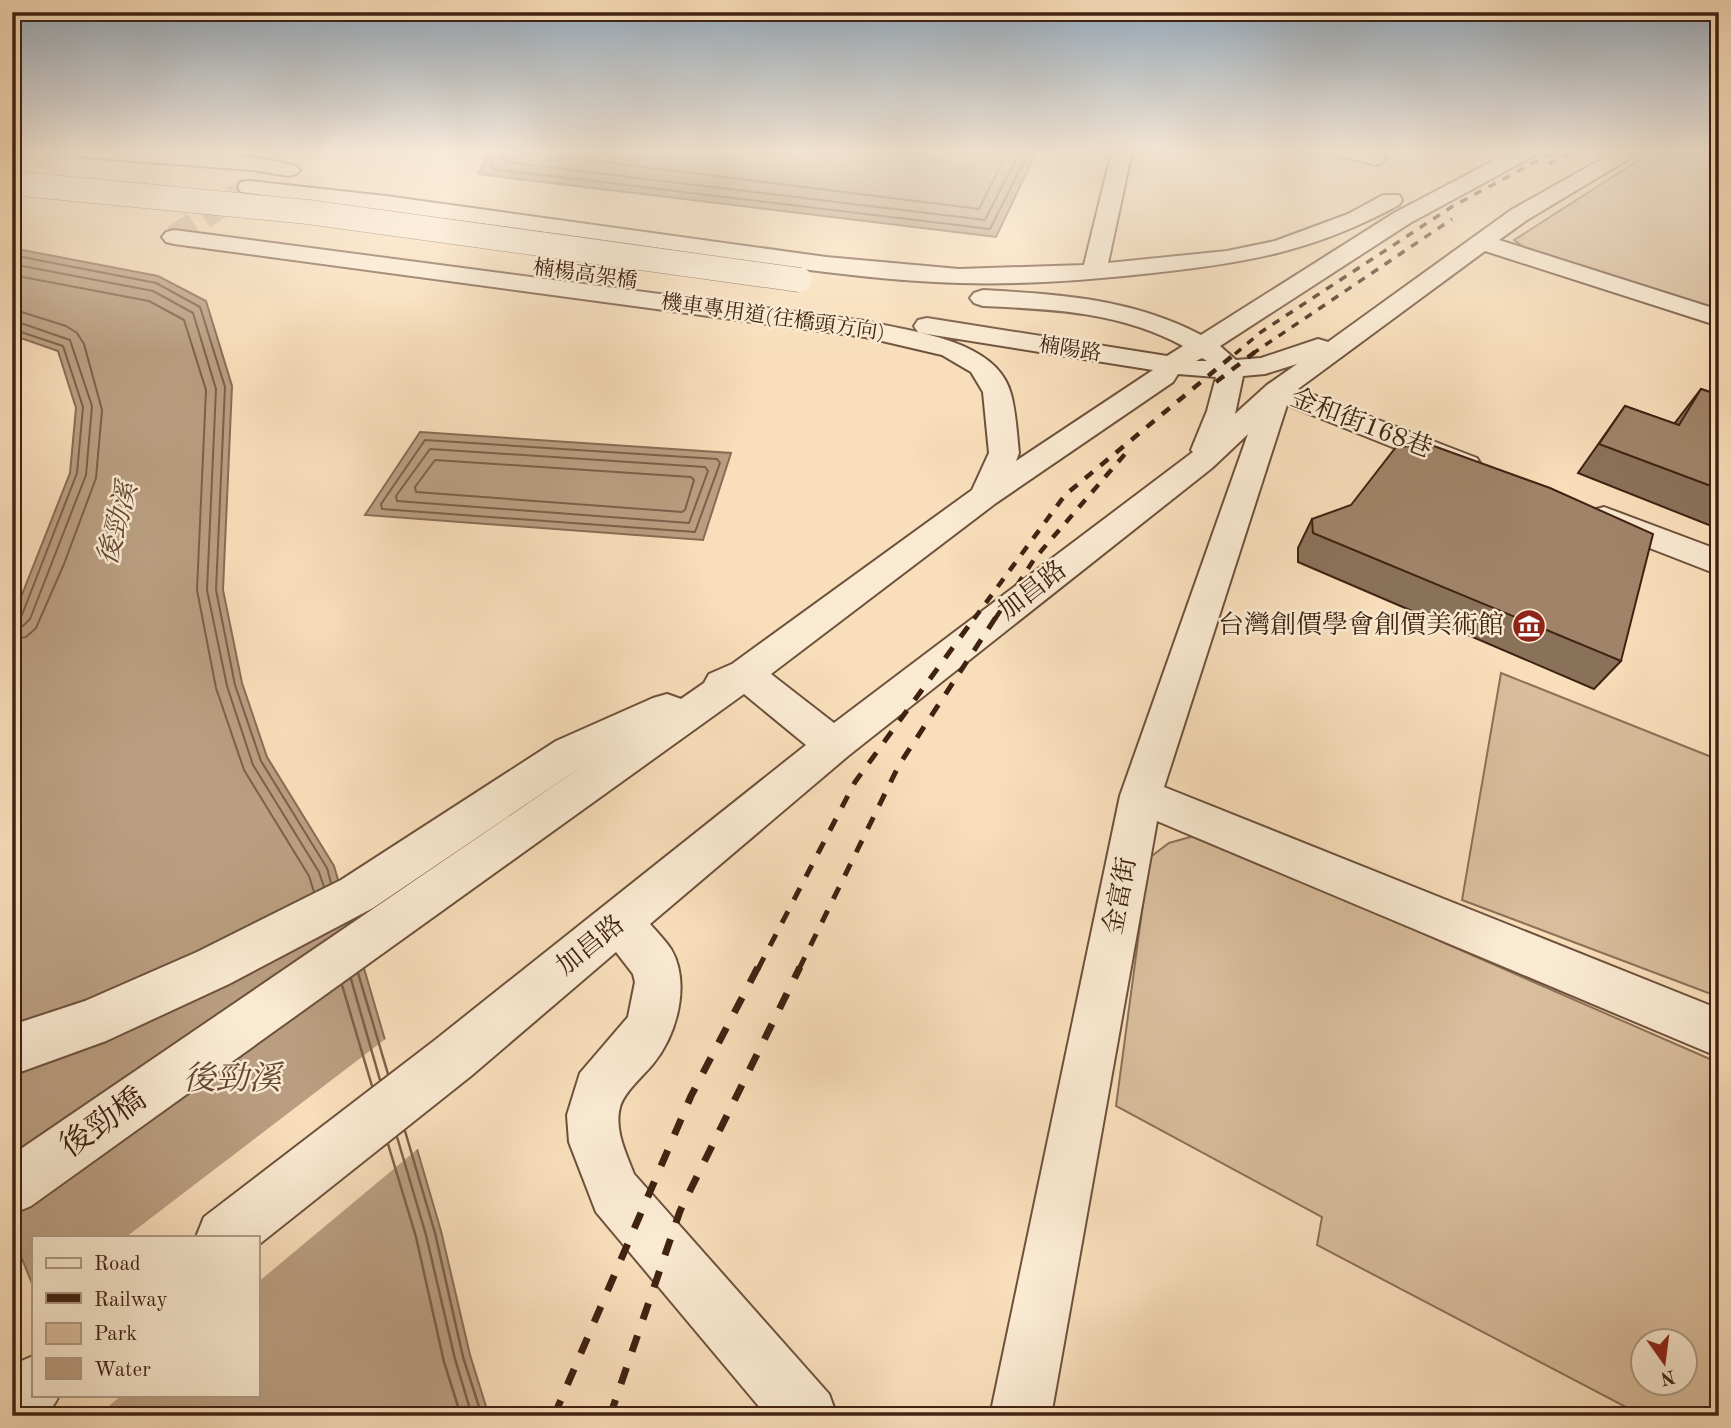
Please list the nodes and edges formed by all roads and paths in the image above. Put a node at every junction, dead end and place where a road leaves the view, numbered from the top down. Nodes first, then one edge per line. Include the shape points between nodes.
1 (144, 218) edge
2 (359, 218) edge
3 (497, 218) edge
4 (1107, 218) edge
5 (1359, 218) edge
6 (1402, 218) joint
7 (1515, 218) edge
8 (174, 237) dead end
9 (1480, 242) junction
10 (1094, 272) junction
11 (800, 280) junction
12 (783, 304) joint
13 (1719, 318) edge
14 (908, 323) junction
15 (1354, 333) junction
16 (1202, 346) junction
17 (951, 349) junction
18 (1170, 366) junction
19 (1230, 369) junction
20 (1278, 391) junction
21 (1201, 461) junction
22 (1498, 477) edge
23 (985, 496) junction
24 (1576, 507) edge
25 (1719, 563) edge
26 (744, 674) junction
27 (834, 745) junction
28 (1141, 796) junction
29 (620, 922) junction
30 (1719, 1033) edge
31 (12, 1051) edge
32 (12, 1187) edge
33 (225, 1236) edge
34 (32, 1388) edge
35 (12, 1403) edge
36 (807, 1416) edge
37 (1020, 1416) edge

1 - 12 street, 楠楊高架橋 via 331,237
2 - 11 street, bridge
3 - 10 street via 826,264 959,276
4 - 10 street
5 - 10 street via 1281,247 1227,258
6 - 11 street via 1255,268 1162,286 978,290
6 - 16 street
7 - 9 street, 加昌路
8 - 17 street, 機車專用道(往橋頭方向) via 865,329
9 - 13 street
9 - 15 street, 加昌路
11 - 16 street via 933,296 1112,308 1159,323
12 - 14 street, 楠陽路
14 - 17 street
14 - 18 street, 楠陽路
15 - 19 street, 楠陽路 via 1265,366
15 - 20 street, 加昌路
16 - 18 street
16 - 19 street via 1220,356
17 - 23 street, 機車專用道(往橋頭方向) via 981,367 997,392 1004,453
18 - 19 street, 楠陽路
18 - 23 street via 1163,376
19 - 21 street via 1225,403
20 - 21 street, 加昌路
20 - 22 street, 金和街168巷
20 - 28 street, 金富街
21 - 27 street, 加昌路
23 - 26 street
24 - 25 street
26 - 27 street
26 - 31 street via 570,752 356,894 213,968 89,1024
26 - 32 street, 後勁橋
27 - 29 street, 加昌路
28 - 30 street
28 - 37 street, 金富街
29 - 33 street, 加昌路
29 - 36 street via 654,964 659,982 643,1038 598,1091 593,1115 595,1142 615,1194
34 - 35 street

